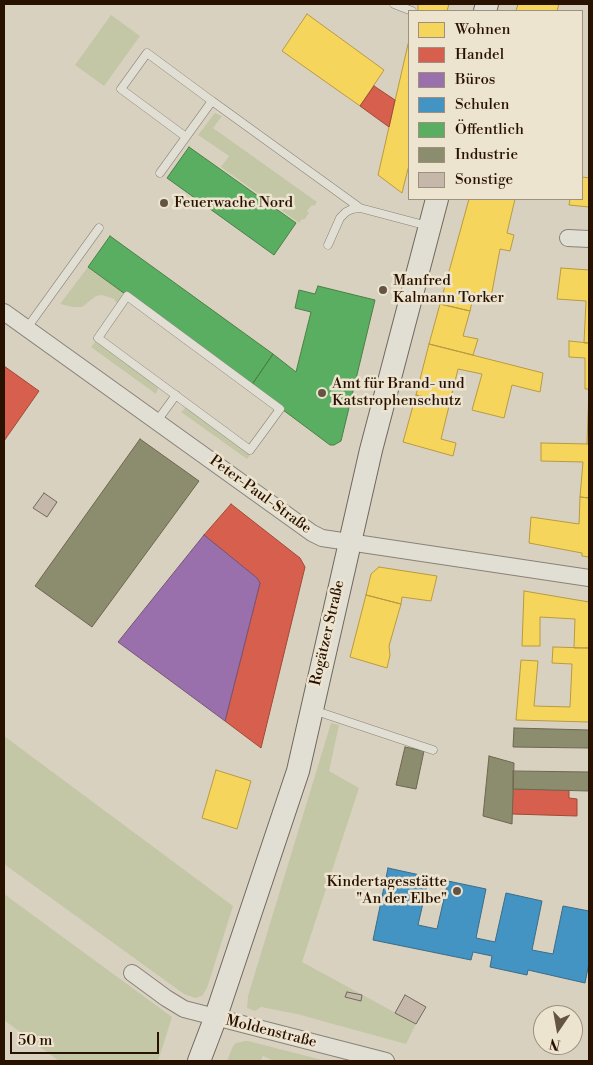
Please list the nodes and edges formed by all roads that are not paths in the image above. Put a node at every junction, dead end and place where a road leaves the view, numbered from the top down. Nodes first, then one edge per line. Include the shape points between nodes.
1 (394, 4) edge
2 (409, 10) edge
3 (212, 101) junction
4 (186, 137) junction
5 (160, 173) dead end
6 (437, 200) edge
7 (360, 208) junction
8 (430, 227) junction
9 (99, 228) dead end
10 (568, 238) dead end
11 (589, 239) edge
12 (328, 245) dead end
13 (4, 312) edge
14 (27, 328) junction
15 (176, 395) junction
16 (157, 421) junction
17 (349, 542) junction
18 (589, 578) edge
19 (311, 710) junction
20 (433, 750) dead end
21 (132, 973) dead end
22 (216, 1018) junction
23 (199, 1061) edge
24 (386, 1061) edge

1 - 2 lane
3 - 4 lane
3 - 4 lane via 147,53 126,82 121,89
3 - 7 lane
4 - 5 lane
6 - 8 street, Rogätzer Straße
7 - 8 lane
7 - 12 lane via 348,211 340,218
8 - 17 street, Rogätzer Straße
9 - 14 lane
10 - 11 street
13 - 14 street, Peter-Paul-Straße
14 - 16 street, Peter-Paul-Straße
15 - 15 lane via 98,338 127,296 280,408 250,450
15 - 16 lane
16 - 17 street, Peter-Paul-Straße via 312,533
17 - 18 street, Peter-Paul-Straße
17 - 19 street, Rogätzer Straße
19 - 20 lane
19 - 22 street, Rogätzer Straße via 298,771
21 - 22 street, Moldenstraße via 184,1009
22 - 23 street, Rogätzer Straße
22 - 24 street, Moldenstraße

